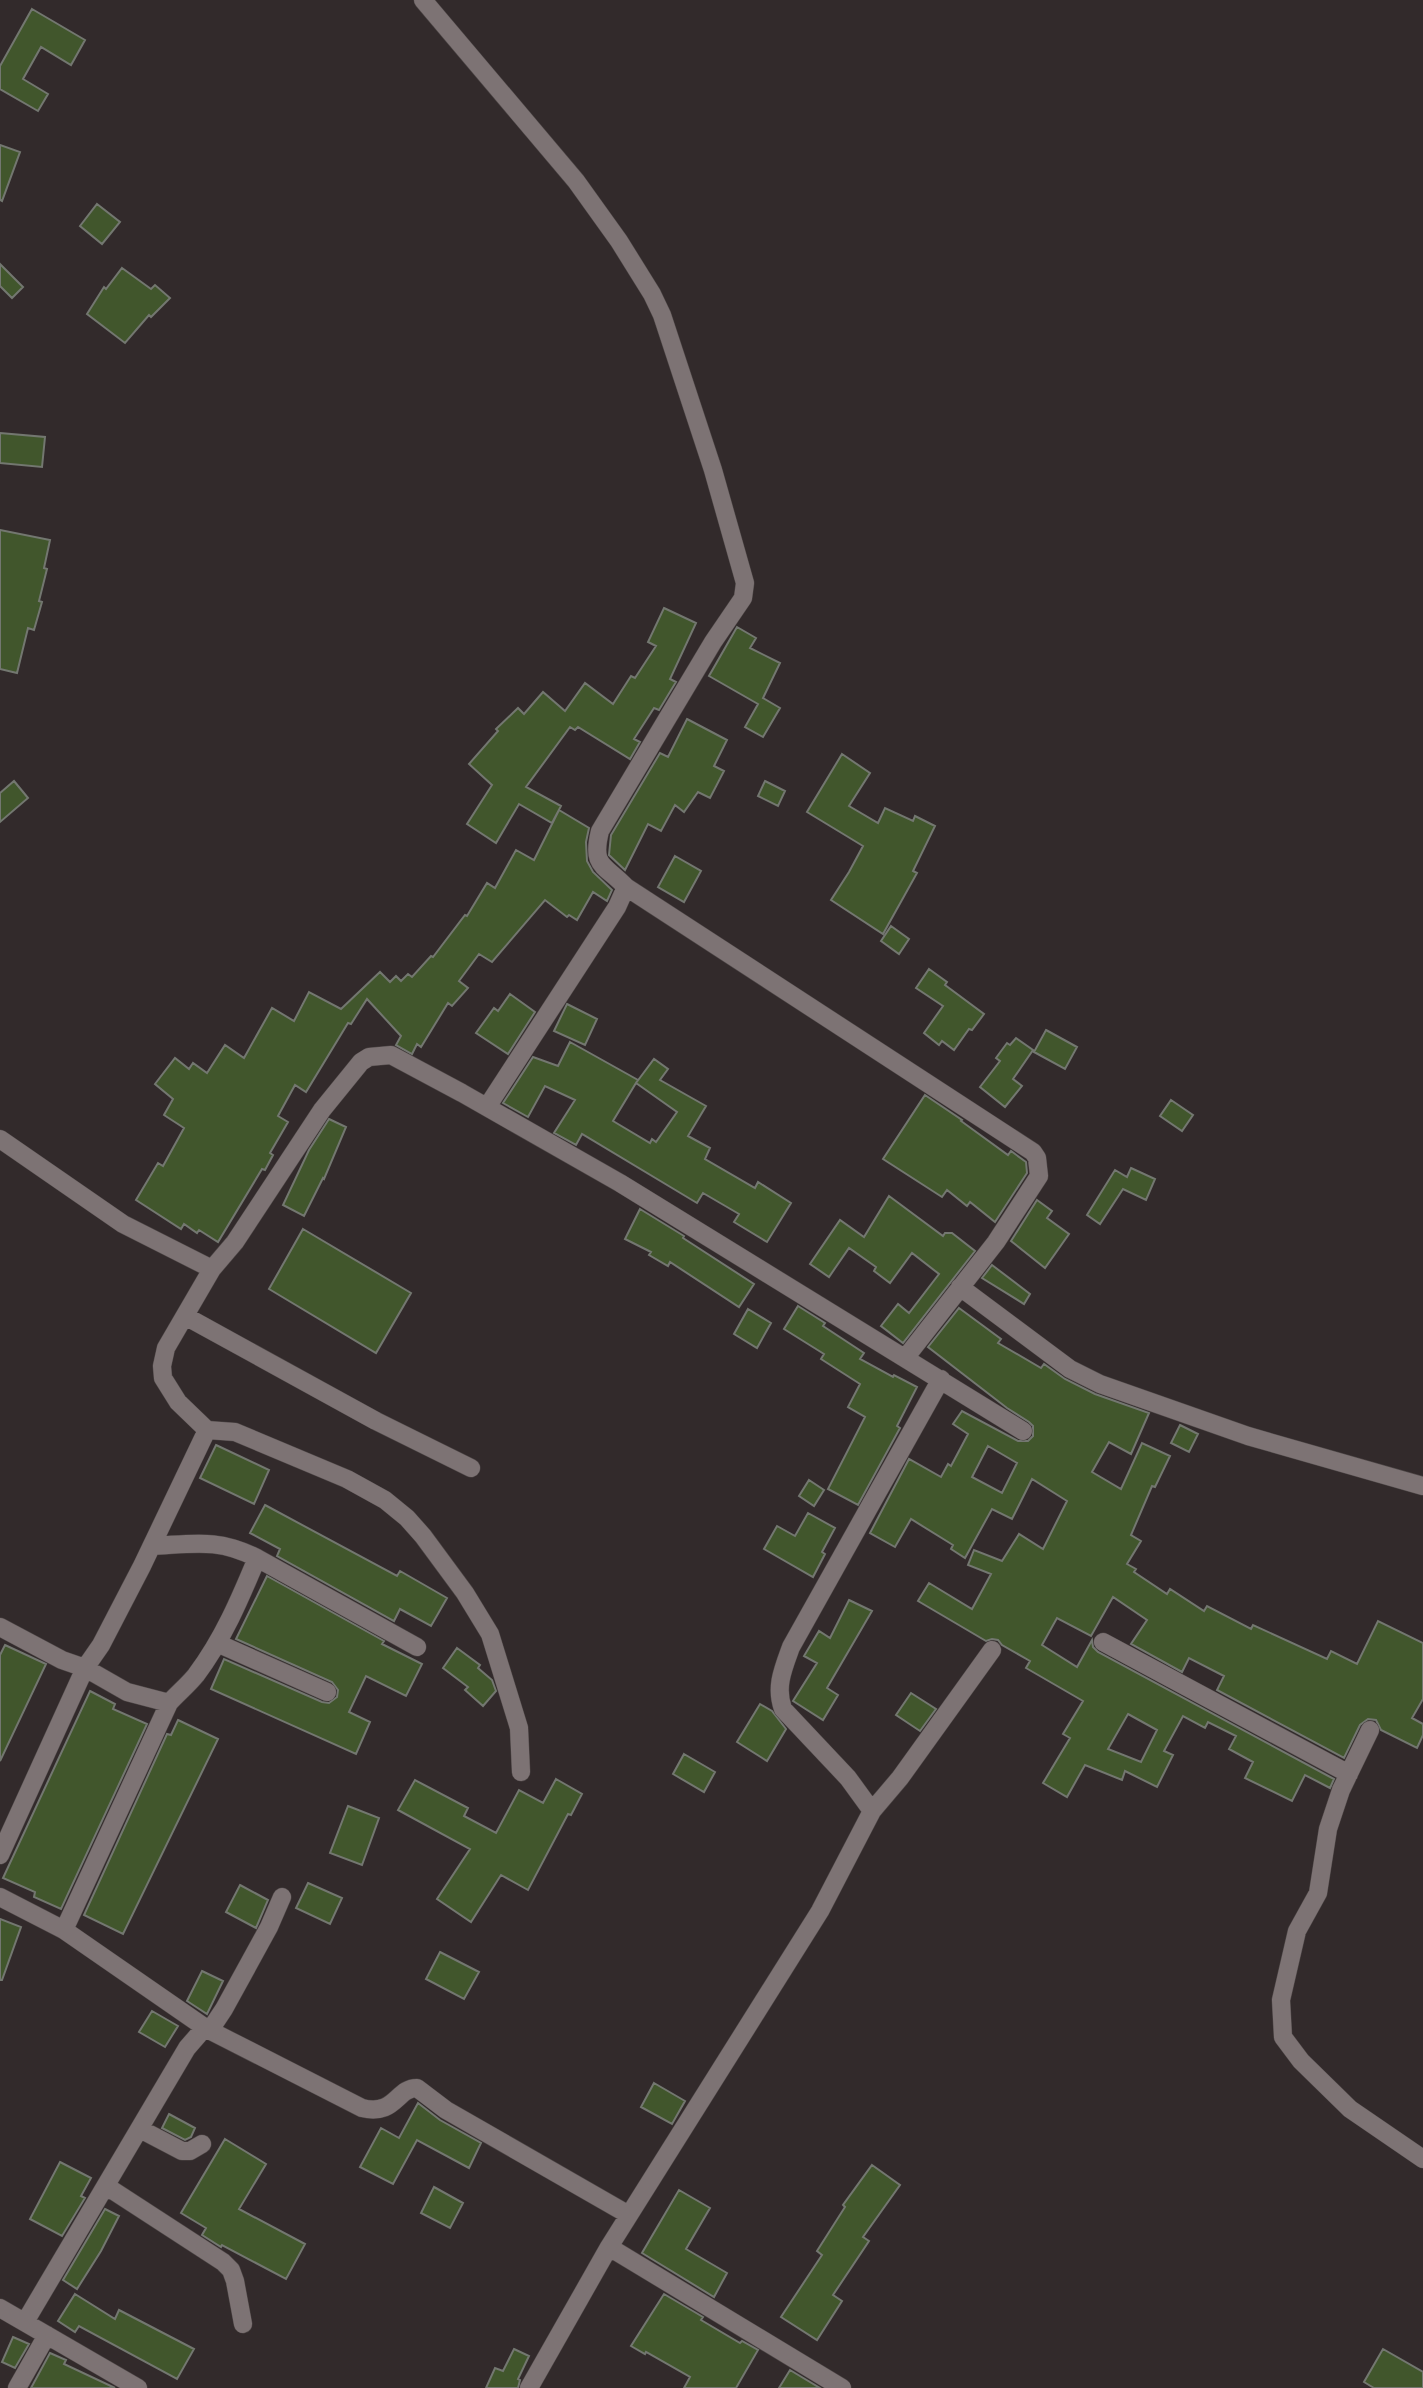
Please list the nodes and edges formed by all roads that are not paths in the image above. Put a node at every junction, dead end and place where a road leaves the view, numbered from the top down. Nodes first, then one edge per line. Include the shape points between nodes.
1 (423, 0) edge
2 (626, 887) junction
3 (487, 1107) junction
4 (0, 1139) edge
5 (212, 1269) junction
6 (960, 1287) junction
7 (185, 1316) junction
8 (906, 1357) junction
9 (941, 1379) junction
10 (207, 1430) junction
11 (1023, 1431) dead end
12 (471, 1468) dead end
13 (1423, 1486) edge
14 (152, 1546) junction
15 (257, 1558) junction
16 (0, 1627) edge
17 (1104, 1642) dead end
18 (217, 1643) junction
19 (417, 1647) dead end
20 (992, 1650) dead end
21 (85, 1668) junction
22 (327, 1692) dead end
23 (169, 1703) junction
24 (1370, 1730) dead end
25 (521, 1772) dead end
26 (1349, 1774) junction
27 (872, 1811) junction
28 (0, 1856) edge
29 (282, 1897) dead end
30 (0, 1898) edge
31 (64, 1930) junction
32 (207, 2028) junction
33 (140, 2129) junction
34 (202, 2144) dead end
35 (1423, 2159) edge
36 (106, 2186) junction
37 (629, 2215) junction
38 (609, 2247) junction
39 (0, 2308) edge
40 (25, 2322) junction
41 (243, 2324) dead end
42 (47, 2335) junction
43 (17, 2388) edge
44 (138, 2388) edge
45 (529, 2388) edge
46 (842, 2388) edge

1 - 2 street via 576,181 652,293 713,470 742,571 743,598 600,831 596,856
2 - 3 street
2 - 6 street via 1033,1152 1039,1176
3 - 5 street via 391,1055 360,1062
3 - 8 street
4 - 5 street via 123,1224
5 - 7 street
6 - 8 street
6 - 13 street via 1070,1369 1100,1384 1248,1436
7 - 10 street via 166,1348 163,1378 178,1402
7 - 12 street
8 - 9 street
9 - 11 street
9 - 27 street via 791,1647 779,1681 783,1709 848,1777
10 - 14 street
10 - 25 street via 235,1433 335,1474 385,1500 407,1518 490,1634 519,1728
14 - 15 street via 218,1543
14 - 21 street
15 - 18 street
15 - 19 street
16 - 21 street
17 - 26 street
18 - 22 street
18 - 23 street via 193,1679
20 - 27 street
21 - 23 street via 127,1692
21 - 28 street
23 - 31 street
24 - 26 street
26 - 35 street via 1328,1829 1318,1893 1297,1931 1288,1961 1281,2000 1283,2037 1350,2109
27 - 37 street via 820,1911
29 - 32 street via 224,2009
30 - 31 street
31 - 32 street
32 - 33 street via 187,2048
32 - 37 street via 362,2108 387,2108 416,2088 446,2110
33 - 34 street via 182,2151
33 - 36 street
36 - 40 street
36 - 41 street via 231,2270
37 - 38 street
38 - 45 street
38 - 46 street
39 - 40 street
40 - 42 street
42 - 43 street
42 - 44 street

